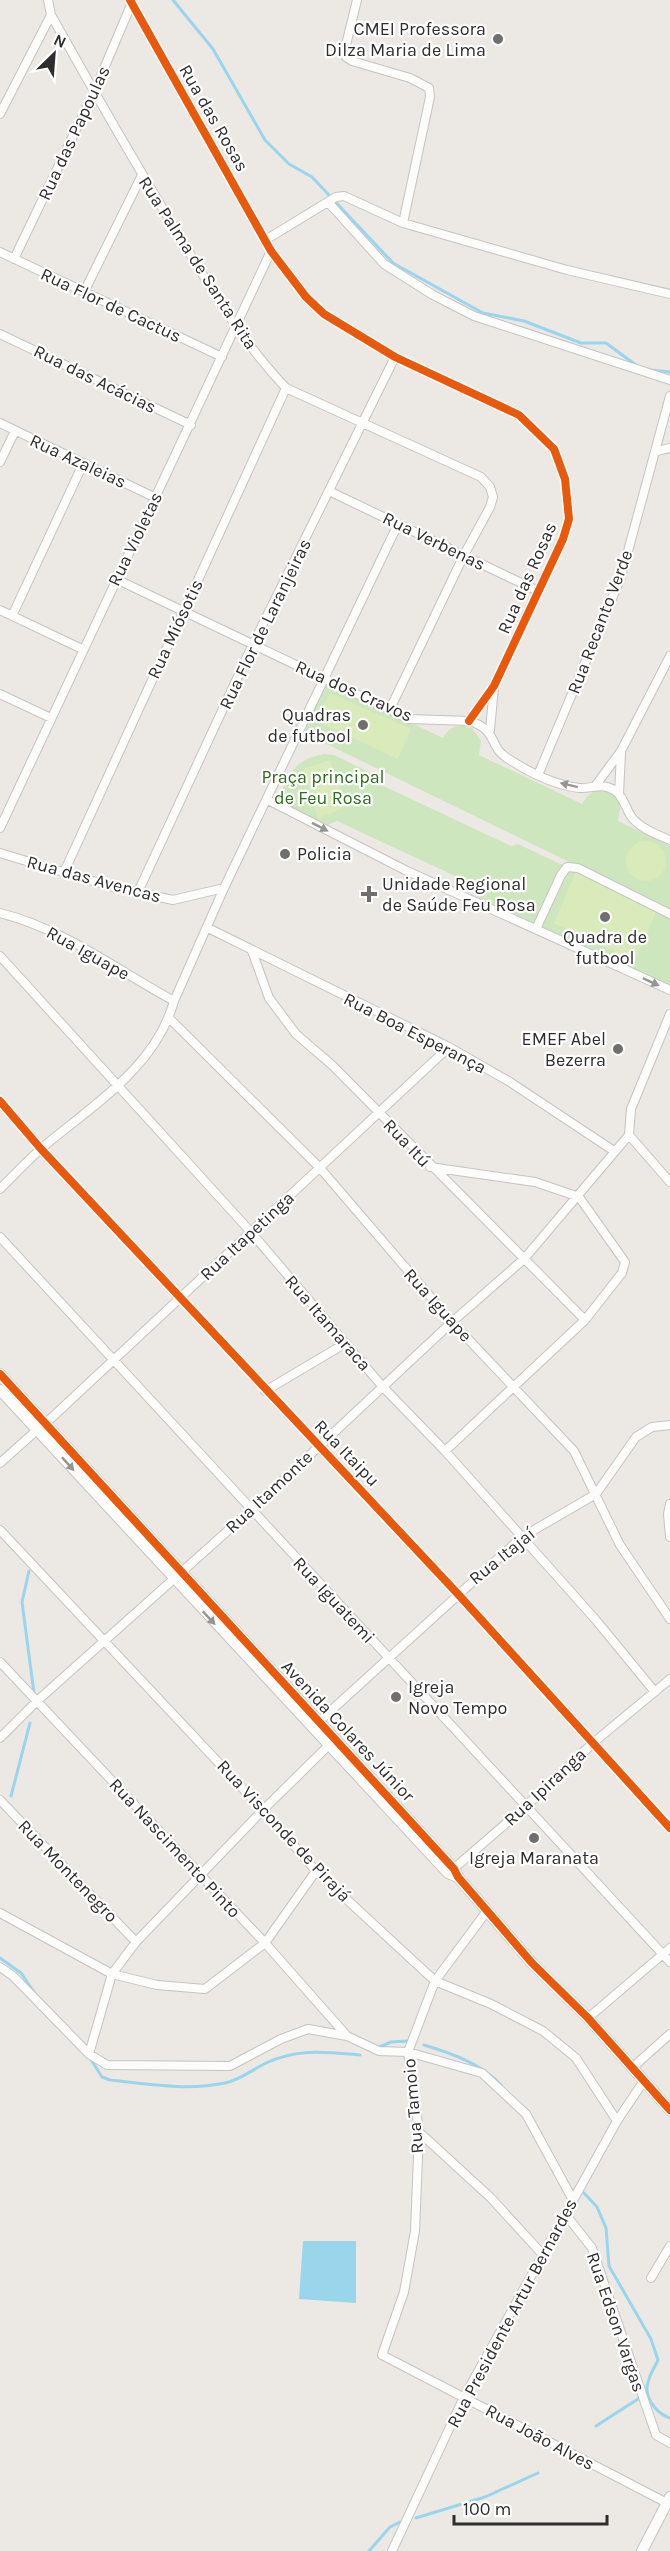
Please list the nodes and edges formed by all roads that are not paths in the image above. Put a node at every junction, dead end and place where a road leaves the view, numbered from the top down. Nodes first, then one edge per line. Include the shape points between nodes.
1 (48, 0) edge
2 (357, 0) edge
3 (131, 3) edge
4 (51, 15) junction
5 (94, 92) junction
6 (0, 114) edge
7 (142, 175) junction
8 (331, 200) junction
9 (403, 223) junction
10 (267, 239) junction
11 (271, 251) junction
12 (0, 252) edge
13 (14, 259) junction
14 (84, 292) junction
15 (670, 294) edge
16 (235, 328) junction
17 (0, 334) edge
18 (222, 357) junction
19 (395, 357) junction
20 (670, 380) edge
21 (286, 388) junction
22 (670, 396) edge
23 (0, 423) edge
24 (362, 424) junction
25 (190, 425) junction
26 (15, 431) junction
27 (670, 448) edge
28 (657, 450) junction
29 (0, 462) edge
30 (84, 464) junction
31 (330, 492) junction
32 (156, 498) junction
33 (398, 524) junction
34 (464, 555) junction
35 (116, 579) junction
36 (538, 591) junction
37 (0, 610) edge
38 (183, 610) junction
39 (12, 616) junction
40 (253, 644) junction
41 (82, 650) junction
42 (670, 656) edge
43 (323, 678) junction
44 (494, 686) junction
45 (0, 694) edge
46 (390, 710) junction
47 (51, 718) junction
48 (469, 721) junction
49 (489, 730) junction
50 (621, 752) junction
51 (537, 775) junction
52 (596, 785) junction
53 (619, 794) junction
54 (268, 800) junction
55 (0, 828) edge
56 (670, 840) edge
57 (0, 853) edge
58 (65, 870) junction
59 (224, 888) junction
60 (138, 892) junction
61 (0, 914) edge
62 (670, 914) edge
63 (208, 928) junction
64 (536, 928) junction
65 (252, 951) junction
66 (0, 956) edge
67 (670, 990) edge
68 (174, 1000) junction
69 (670, 1014) edge
70 (170, 1018) junction
71 (449, 1047) junction
72 (118, 1084) junction
73 (0, 1101) edge
74 (379, 1114) junction
75 (629, 1135) junction
76 (41, 1149) junction
77 (614, 1150) junction
78 (430, 1167) junction
79 (320, 1168) junction
80 (670, 1182) edge
81 (0, 1190) edge
82 (579, 1197) junction
83 (250, 1231) junction
84 (0, 1237) edge
85 (524, 1259) junction
86 (181, 1299) junction
87 (585, 1320) junction
88 (452, 1322) junction
89 (346, 1343) junction
90 (115, 1359) junction
91 (0, 1374) edge
92 (513, 1385) junction
93 (382, 1386) junction
94 (0, 1390) edge
95 (264, 1391) junction
96 (670, 1425) edge
97 (41, 1427) junction
98 (319, 1445) junction
99 (446, 1451) junction
100 (0, 1463) edge
101 (596, 1494) junction
102 (670, 1504) edge
103 (251, 1510) junction
104 (0, 1530) edge
105 (522, 1537) junction
106 (670, 1537) edge
107 (177, 1576) junction
108 (457, 1593) junction
109 (670, 1619) edge
110 (105, 1641) junction
111 (387, 1656) junction
112 (0, 1662) edge
113 (670, 1679) edge
114 (655, 1692) junction
115 (37, 1701) junction
116 (315, 1724) junction
117 (0, 1738) edge
118 (332, 1742) junction
119 (593, 1743) junction
120 (0, 1800) edge
121 (525, 1807) junction
122 (263, 1810) junction
123 (670, 1828) edge
124 (316, 1871) junction
125 (453, 1873) junction
126 (201, 1875) junction
127 (487, 1911) junction
128 (0, 1913) edge
129 (136, 1942) junction
130 (265, 1943) junction
131 (670, 1948) edge
132 (663, 1955) junction
133 (670, 1962) edge
134 (0, 1967) edge
135 (112, 1974) junction
136 (435, 1981) junction
137 (588, 2018) junction
138 (670, 2034) edge
139 (348, 2036) junction
140 (408, 2052) junction
141 (88, 2054) junction
142 (632, 2068) junction
143 (643, 2082) junction
144 (670, 2110) edge
145 (617, 2121) junction
146 (419, 2132) junction
147 (573, 2200) junction
148 (566, 2215) junction
149 (670, 2246) edge
150 (544, 2256) junction
151 (651, 2277) dead end
152 (382, 2355) joint
153 (464, 2397) junction
154 (670, 2443) edge
155 (668, 2500) edge
156 (392, 2551) edge
157 (642, 2551) edge

1 - 4 street, Rua Palma de Santa Rita
2 - 9 street via 346,57 429,88
3 - 5 street, Rua das Papoulas
3 - 10 street, Rua das Rosas
4 - 5 street, Rua Palma de Santa Rita
4 - 6 street
5 - 7 street, Rua Palma de Santa Rita
5 - 13 street, Rua das Papoulas
7 - 14 street
7 - 16 street, Rua Palma de Santa Rita
8 - 9 street via 344,196
8 - 10 street
8 - 20 street via 384,264 433,295 474,316
9 - 15 street via 567,270
10 - 11 street, Rua das Rosas
11 - 16 street, Rua Violetas
11 - 19 street, Rua das Rosas via 324,315
12 - 13 street, Rua Flor de Cactus
13 - 14 street, Rua Flor de Cactus
14 - 18 street, Rua Flor de Cactus
16 - 18 street, Rua Violetas
16 - 21 street, Rua Palma de Santa Rita
17 - 25 street, Rua das Acácias
18 - 25 street, Rua Violetas
19 - 24 street, Rua Flor de Laranjeiras
19 - 36 street, Rua das Rosas via 519,416 554,449 565,479 569,519
21 - 24 street, Rua Palma de Santa Rita
21 - 38 street, Rua Miósotis
22 - 28 street, Rua Recanto Verde
23 - 26 street, Rua Azaleias
24 - 31 street, Rua Flor de Laranjeiras
24 - 34 street, Rua Palma de Santa Rita via 481,477 490,487 490,507
25 - 32 street, Rua Violetas
26 - 29 street
26 - 30 street, Rua Azaleias
27 - 28 street
28 - 51 street, Rua Recanto Verde via 621,577
30 - 32 street, Rua Azaleias
30 - 39 street
31 - 33 street, Rua Verbenas
31 - 40 street, Rua Flor de Laranjeiras
32 - 35 street, Rua Violetas
33 - 34 street, Rua Verbenas
33 - 43 street
34 - 36 street, Rua Verbenas
34 - 46 street, Rua Palma de Santa Rita
35 - 38 street, Rua dos Cravos
35 - 41 street, Rua Violetas
36 - 44 street, Rua das Rosas
37 - 39 street
38 - 40 street, Rua dos Cravos
38 - 58 street, Rua Miósotis
39 - 41 street
40 - 43 street, Rua dos Cravos
40 - 60 street, Rua Flor de Laranjeiras
41 - 47 street, Rua Violetas
42 - 50 street
43 - 46 street, Rua dos Cravos
43 - 54 street
44 - 48 street, Rua das Rosas
44 - 49 street, Rua das Rosas
45 - 47 street
46 - 48 street, Rua dos Cravos via 409,719
47 - 55 street, Rua Violetas
48 - 49 street, Rua dos Cravos
49 - 51 street via 505,757
50 - 52 street
50 - 53 street
52 -> 51 street via 576,788
52 - 53 street
53 - 56 street via 633,819
54 - 59 street
54 -> 64 street via 406,871
57 - 58 street, Rua das Avencas
58 - 60 street, Rua das Avencas
59 - 60 street, Rua das Avencas via 173,900
59 - 63 street
61 - 68 street, Rua Iguape via 26,920 95,954
62 - 64 street via 578,868 567,867
63 - 65 street, Rua Boa Esperança
63 - 68 street
64 -> 67 street
65 - 71 street, Rua Boa Esperança
65 - 74 street, Rua Itú via 269,998 296,1034
66 - 72 street, Rua Itamaraca
68 - 70 street
69 - 75 street via 631,1109
70 - 72 street via 154,1046
70 - 79 street, Rua Iguape
71 - 74 street, Rua Itapetinga
71 - 77 street, Rua Boa Esperança
72 - 76 street
72 - 83 street, Rua Itamaraca
73 - 76 street, Rua Itaipu
74 - 78 street, Rua Itú
74 - 79 street, Rua Itapetinga
75 - 77 street, Rua Itamonte
75 - 80 street
76 - 81 street
76 - 86 street, Rua Itaipu
77 - 82 street, Rua Itamonte
78 - 82 street via 535,1182
78 - 85 street, Rua Itú
79 - 83 street, Rua Itapetinga
79 - 88 street, Rua Iguape
82 - 85 street, Rua Itamonte
82 - 87 street via 625,1262 622,1273
83 - 86 street, Rua Itapetinga
83 - 89 street, Rua Itamaraca
84 - 90 street, Rua Iguatemi
85 - 87 street, Rua Itú
85 - 88 street, Rua Itamonte
86 - 90 street, Rua Itapetinga
86 - 95 street, Rua Itaipu
87 - 92 street
88 - 92 street, Rua Iguape
88 - 93 street, Rua Itamonte
89 - 93 street, Rua Itamaraca
89 - 95 street
90 - 97 street, Rua Itapetinga
90 - 103 street, Rua Iguatemi
91 - 97 street, Avenida Colares Júnior
92 - 99 street
92 - 101 street, Rua Iguape via 574,1451
93 - 98 street, Rua Itamonte
93 - 99 street, Rua Itamaraca
94 - 97 street, Avenida Colares Júnior
95 - 98 street, Rua Itaipu
96 - 101 street, Rua Itajaí via 652,1427 636,1437
97 - 100 street, Rua Itapetinga
97 - 107 street, Avenida Colares Júnior
98 - 103 street, Rua Itamonte
98 - 108 street, Rua Itaipu
99 - 105 street, Rua Itamaraca
101 - 105 street, Rua Itajaí
101 - 109 street, Rua Iguape via 620,1545
102 - 106 street
103 - 107 street, Rua Itamonte
103 - 111 street, Rua Iguatemi
104 - 110 street, Rua Visconde de Pirajá
105 - 108 street, Rua Itajaí
105 - 114 street, Rua Itamaraca
107 - 110 street, Rua Itamonte
107 - 116 street, Avenida Colares Júnior
108 - 111 street, Rua Itajaí
108 - 119 street, Rua Itaipu
110 - 115 street, Rua Itamonte
110 - 122 street, Rua Visconde de Pirajá
111 - 116 street, Rua Itajaí
111 - 121 street, Rua Iguatemi
112 - 115 street, Rua Nascimento Pinto
113 - 114 street, Rua Ipiranga
114 - 119 street, Rua Ipiranga
115 - 117 street, Rua Itamonte
115 - 126 street, Rua Nascimento Pinto
116 - 118 street, Avenida Colares Júnior
118 - 122 street
118 - 125 street, Avenida Colares Júnior
119 - 121 street, Rua Ipiranga
119 - 123 street, Rua Itaipu
120 - 129 street, Rua Montenegro
121 - 125 street, Rua Ipiranga
121 - 132 street, Rua Iguatemi
122 - 124 street, Rua Visconde de Pirajá
122 - 126 street
124 - 130 street
124 - 136 street, Rua Visconde de Pirajá
125 - 127 street, Avenida Colares Júnior
126 - 129 street
126 - 130 street, Rua Nascimento Pinto
127 - 136 street, Rua Tamoio
127 - 137 street, Avenida Colares Júnior
128 - 135 street
129 - 135 street
130 - 135 street via 205,1989 157,1986
130 - 139 street, Rua Nascimento Pinto
131 - 132 street
132 - 133 street, Rua Iguatemi
132 - 137 street
134 - 141 street
135 - 141 street
136 - 140 street, Rua Tamoio
136 - 145 street, Rua Visconde de Pirajá via 543,2031 576,2058
137 - 142 street, Avenida Colares Júnior
138 - 142 street
139 - 140 street via 379,2051
139 - 141 street via 308,2029 230,2066 107,2065
140 - 146 street, Rua Tamoio
140 - 147 street via 482,2073 526,2114
142 - 143 street, Avenida Colares Júnior
143 - 144 street, Avenida Colares Júnior
143 - 145 street, Rua Presidente Artur Bernardes
145 - 147 street, Rua Presidente Artur Bernardes
146 - 150 street via 491,2198
146 - 152 street, Rua Tamoio via 415,2231 404,2292
147 - 148 street, Rua Presidente Artur Bernardes
148 - 150 street, Rua Presidente Artur Bernardes
148 - 154 street, Rua Edson Vargas via 592,2248 656,2435
149 - 151 street
150 - 153 street, Rua Presidente Artur Bernardes
152 - 153 street, Rua João Alves
153 - 155 street, Rua João Alves
153 - 156 street, Rua Presidente Artur Bernardes
155 - 157 street

